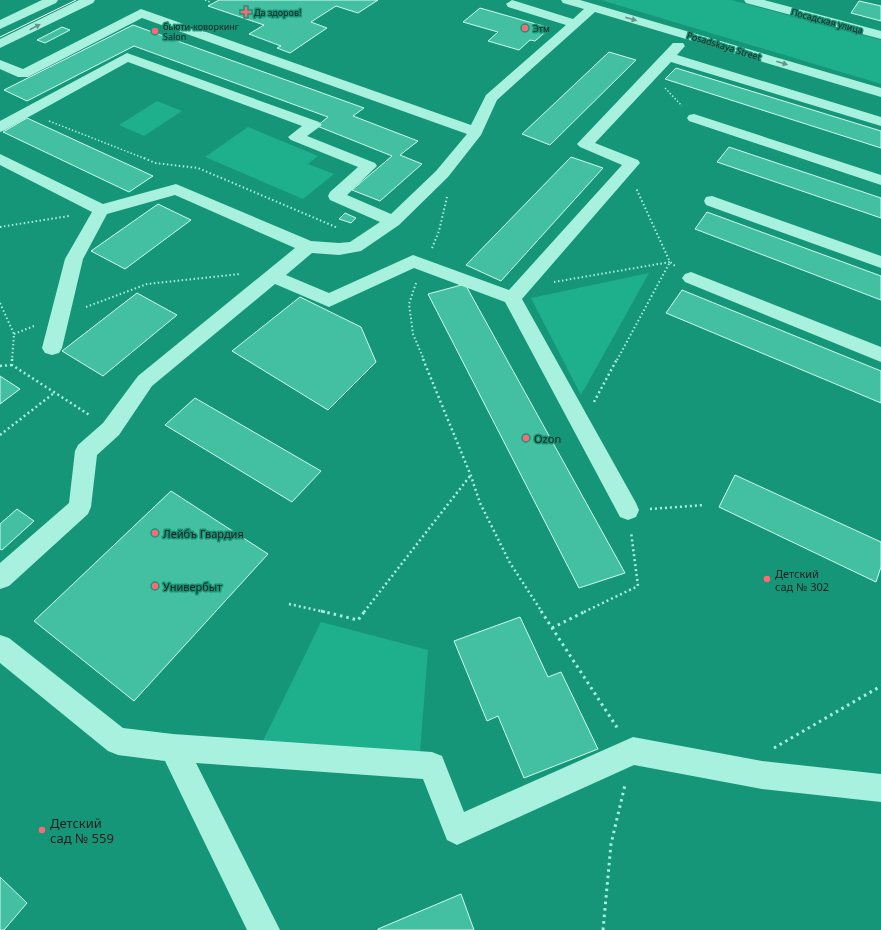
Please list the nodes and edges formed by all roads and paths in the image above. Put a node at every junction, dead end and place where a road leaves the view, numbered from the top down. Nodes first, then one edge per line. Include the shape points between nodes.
1 (53, 0) edge
2 (89, 0) edge
3 (205, 0) edge
4 (567, 0) edge
5 (750, 0) edge
6 (210, 2) dead end
7 (512, 4) dead end
8 (74, 7) junction
9 (593, 8) junction
10 (575, 24) junction
11 (0, 25) edge
12 (689, 35) junction
13 (881, 35) edge
14 (0, 44) edge
15 (668, 57) junction
16 (0, 64) edge
17 (652, 75) junction
18 (881, 93) edge
19 (27, 112) junction
20 (694, 118) joint
21 (881, 122) edge
22 (0, 128) edge
23 (476, 132) junction
24 (0, 159) edge
25 (626, 169) junction
26 (442, 174) junction
27 (881, 180) edge
28 (712, 201) dead end
29 (101, 210) junction
30 (393, 221) junction
31 (0, 227) edge
32 (366, 240) junction
33 (308, 247) junction
34 (670, 262) junction
35 (881, 262) edge
36 (423, 266) junction
37 (241, 274) dead end
38 (273, 276) junction
39 (691, 278) joint
40 (516, 293) junction
41 (0, 303) edge
42 (58, 317) junction
43 (14, 334) junction
44 (52, 348) dead end
45 (881, 355) edge
46 (0, 366) edge
47 (12, 366) junction
48 (54, 393) junction
49 (582, 425) junction
50 (111, 429) junction
51 (0, 435) edge
52 (471, 476) junction
53 (704, 505) dead end
54 (628, 510) junction
55 (0, 578) edge
56 (289, 604) dead end
57 (552, 628) junction
58 (0, 647) edge
59 (881, 686) edge
60 (173, 748) junction
61 (633, 751) junction
62 (769, 752) dead end
63 (881, 788) edge
64 (264, 930) edge
65 (603, 930) edge

1 - 8 street
1 - 11 street
2 - 8 street
3 - 6 path
4 - 9 street, Posadskaya Street
5 - 13 street, Посадская улица via 804,10
7 - 10 street
14 -> 8 street
9 - 10 street
9 -> 12 street, Posadskaya Street
10 - 23 street via 491,98
12 - 15 street
12 -> 18 street, Posadskaya Street
15 - 17 street
15 - 21 street
16 - 23 street via 23,74 141,12
17 - 20 path
17 - 25 street via 585,144 632,163
19 - 22 street
19 - 30 street via 127,58 314,125 296,137 369,166 336,196
19 - 32 path via 155,163 198,168
20 - 27 street
23 - 26 street
24 - 29 street
25 - 34 path
25 - 40 street
26 - 30 street
26 - 36 path via 447,198 439,231
28 - 35 street
29 - 31 path
29 - 33 street via 176,189
29 - 42 street via 74,259
30 - 32 street
32 - 33 street via 339,249
33 - 38 street
34 - 39 path
34 - 40 path
34 - 49 path
36 - 38 street via 413,262 329,301
36 - 40 street
36 - 52 path via 409,304 413,334
37 - 42 path via 147,284
38 - 50 street via 145,381
39 - 45 street
40 - 49 street
41 - 43 path
42 - 43 path
42 - 44 street
43 - 47 path
46 - 47 path
47 - 48 path
48 - 50 path
48 - 51 path
49 - 54 street
50 - 55 street via 86,451 80,507
52 - 56 path via 358,620
52 - 57 path via 480,503 510,563
53 - 54 path
54 - 57 path via 638,586
57 - 61 path
58 - 60 street via 118,741
59 - 62 path
60 - 61 street via 432,766 457,830
60 - 64 street
61 - 63 street via 762,776
61 - 65 path via 611,844

